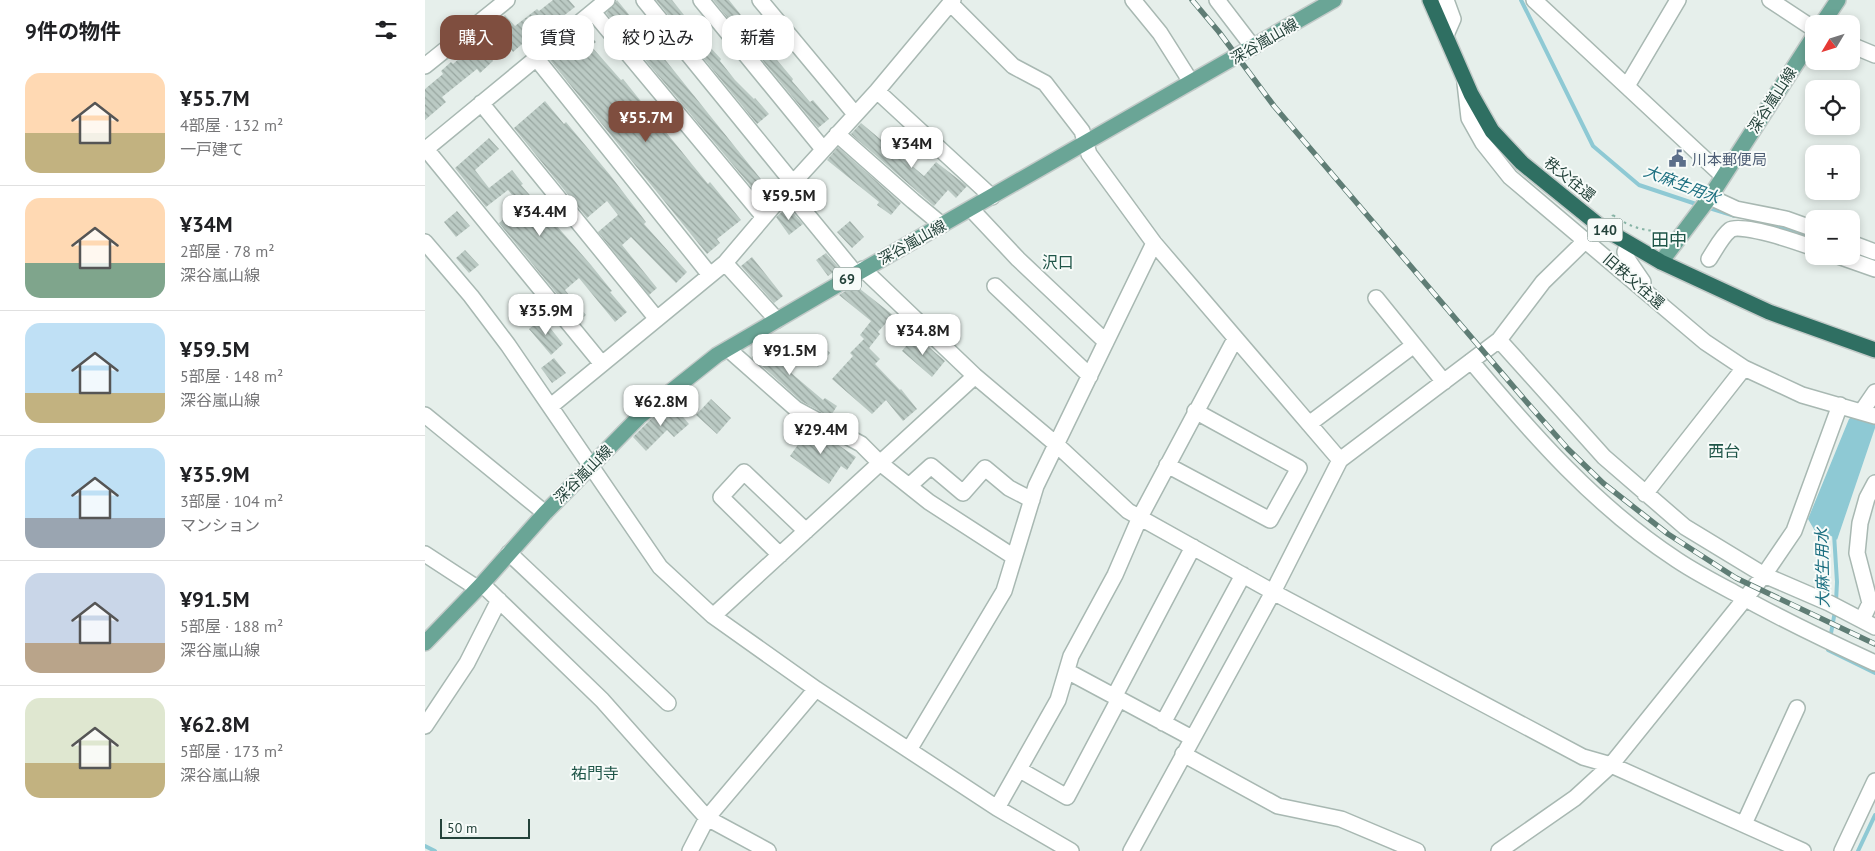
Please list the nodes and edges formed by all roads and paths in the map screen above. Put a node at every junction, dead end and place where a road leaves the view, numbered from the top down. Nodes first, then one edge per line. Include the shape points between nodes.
1 (507, 0) edge
2 (607, 0) edge
3 (644, 0) edge
4 (701, 0) edge
5 (760, 0) edge
6 (1133, 0) edge
7 (1217, 0) edge
8 (1334, 0) edge
9 (1430, 0) edge
10 (1446, 0) edge
11 (1534, 0) edge
12 (1678, 0) edge
13 (1770, 0) edge
14 (1838, 0) edge
15 (952, 2) edge
16 (593, 12) junction
17 (589, 15) edge
18 (1828, 15) edge
19 (1805, 23) edge
20 (1446, 35) junction
21 (1253, 47) junction
22 (1860, 49) edge
23 (1805, 50) edge
24 (1875, 55) edge
25 (535, 60) edge
26 (539, 60) edge
27 (425, 66) edge
28 (1465, 79) junction
29 (1191, 82) junction
30 (1627, 86) junction
31 (877, 91) junction
32 (481, 103) junction
33 (855, 114) junction
34 (837, 134) junction
35 (1085, 143) junction
36 (823, 149) junction
37 (1723, 176) junction
38 (790, 186) junction
39 (992, 197) junction
40 (1710, 197) junction
41 (971, 209) junction
42 (764, 218) junction
43 (1735, 218) junction
44 (943, 225) junction
45 (1783, 227) junction
46 (1805, 228) edge
47 (1654, 231) dead end
48 (1592, 239) junction
49 (425, 242) edge
50 (1805, 242) edge
51 (1154, 243) junction
52 (1628, 244) junction
53 (1860, 246) edge
54 (1875, 252) edge
55 (1709, 259) dead end
56 (1661, 262) junction
57 (725, 263) junction
58 (1860, 264) edge
59 (1875, 269) edge
60 (859, 272) junction
61 (710, 275) junction
62 (995, 286) dead end
63 (1651, 296) junction
64 (1376, 298) dead end
65 (657, 319) junction
66 (777, 320) junction
67 (1235, 338) junction
68 (1499, 340) junction
69 (1106, 342) junction
70 (1414, 344) junction
71 (728, 349) junction
72 (1875, 350) edge
73 (1471, 361) junction
74 (602, 364) junction
75 (1744, 368) junction
76 (975, 376) junction
77 (1090, 376) junction
78 (1444, 382) junction
79 (1875, 392) edge
80 (1840, 405) junction
81 (551, 406) junction
82 (1195, 411) junction
83 (1868, 413) edge
84 (425, 415) edge
85 (1309, 424) junction
86 (1057, 445) junction
87 (1340, 460) junction
88 (880, 463) junction
89 (1167, 465) junction
90 (590, 467) junction
91 (1875, 483) edge
92 (909, 486) junction
93 (1645, 494) junction
94 (1032, 500) junction
95 (545, 513) junction
96 (1140, 517) junction
97 (806, 531) junction
98 (1193, 547) junction
99 (509, 552) junction
100 (425, 554) edge
101 (780, 555) junction
102 (1014, 557) junction
103 (1243, 575) junction
104 (1765, 575) junction
105 (479, 586) junction
106 (1273, 592) junction
107 (1745, 599) junction
108 (499, 600) junction
109 (713, 616) junction
110 (1869, 623) edge
111 (425, 643) edge
112 (1875, 663) edge
113 (1067, 671) junction
114 (816, 690) junction
115 (1116, 698) junction
116 (668, 704) dead end
117 (1797, 708) dead end
118 (1163, 723) junction
119 (425, 726) edge
120 (1191, 738) junction
121 (909, 750) junction
122 (1183, 754) junction
123 (1611, 765) junction
124 (1020, 770) junction
125 (1875, 781) edge
126 (997, 808) junction
127 (707, 818) junction
128 (1744, 824) junction
129 (690, 851) edge
130 (768, 851) edge
131 (1071, 851) edge
132 (1131, 851) edge
133 (1417, 851) edge
134 (1499, 851) edge
135 (1803, 851) edge
136 (1842, 851) edge

1 - 27 street
2 - 16 street
3 - 38 street
4 - 36 street
5 - 33 street
6 - 29 street via 1160,33
7 - 21 street
8 - 21 main road, 深谷嵐山線 / 69
9 - 20 highway, 秩父往還 / 140
10 - 20 street via 1453,19
11 - 30 street
12 - 30 street
13 - 19 street
14 - 18 main road
15 - 31 street
15 - 35 street via 1013,66 1045,83 1082,131
16 - 17 street
16 - 42 street
20 - 28 highway, 秩父往還 / 140
21 - 29 main road, 深谷嵐山線 / 69
22 - 24 street
23 - 37 main road, 深谷嵐山線
25 - 32 street
26 - 61 street
28 - 48 street, 旧秩父往還 via 1469,118 1483,143 1510,177
28 - 52 highway, 秩父往還 / 140 via 1492,131 1522,162 1601,227
29 - 35 main road, 深谷嵐山線 / 69
30 - 37 street
31 - 33 street
31 - 39 street
32 - 65 street
32 - 74 street via 425,149
33 - 34 street
34 - 36 street
34 - 44 street
35 - 39 main road, 深谷嵐山線 / 69
35 - 51 street via 1089,154
36 - 38 street
37 - 40 main road, 深谷嵐山線
38 - 42 street
38 - 60 street
39 - 41 main road, 深谷嵐山線 / 69
40 - 43 street
40 - 56 main road, 深谷嵐山線
41 - 44 main road, 深谷嵐山線 / 69
41 - 69 street via 1018,259
42 - 57 street
43 - 45 street via 1736,228
43 - 55 street
44 - 60 main road, 深谷嵐山線 / 69
45 - 46 street
45 - 50 street
47 - 48 path, bridge via 1638,229 1613,215
48 - 63 street, 旧秩父往還
48 - 68 street via 1543,282
49 - 81 street via 471,296
51 - 67 street
51 - 69 street
52 - 56 highway, 秩父往還 / 140
52 - 63 street via 1625,252 1628,260
53 - 54 street
56 - 72 highway, 秩父往還 / 140 via 1769,312
57 - 61 street
57 - 66 street
58 - 59 street
60 - 66 main road, 深谷嵐山線 / 69
60 - 76 street
61 - 65 street
62 - 77 street
63 - 75 street, 旧秩父往還 via 1705,342
64 - 70 street
65 - 74 street
66 - 71 main road, 深谷嵐山線 / 69
67 - 82 street
67 - 85 street
68 - 73 street
68 - 93 street via 1604,457
69 - 77 street
70 - 78 street
70 - 85 street
71 - 88 street via 796,408 861,444
71 - 90 main road, 深谷嵐山線 / 69 via 640,416
73 - 78 street
73 - 107 street via 1570,473 1611,510 1677,561
74 - 81 street
75 - 80 street, 旧秩父往還 via 1802,395
75 - 93 street
76 - 86 street
76 - 88 street
77 - 86 street
78 - 87 street
79 - 83 street
80 - 83 street, 旧秩父往還
80 - 104 street via 1793,531
81 - 90 street
82 - 89 street
82 - 89 street via 1299,468 1270,520
84 - 95 street
85 - 87 street
86 - 94 street
86 - 96 street via 1128,511
87 - 106 street
88 - 92 street
88 - 97 street
89 - 96 street
90 - 95 main road, 深谷嵐山線 / 69
90 - 109 street via 660,566
91 - 110 street via 1860,523 1857,553 1870,603
92 - 94 street via 931,466 963,493 985,468 1009,488
92 - 102 street
93 - 104 street via 1685,528
94 - 102 street
95 - 99 main road, 深谷嵐山線 / 69
96 - 98 street
96 - 113 street via 1115,575 1071,656
97 - 101 street
97 - 101 street via 744,472 721,497
98 - 103 street
98 - 115 street
99 - 105 main road, 深谷嵐山線 / 69
99 - 116 street
100 - 105 street
101 - 109 street
102 - 121 street via 1004,590
103 - 106 street
103 - 118 street
104 - 107 street
104 - 110 street
105 - 108 street
105 - 111 main road, 深谷嵐山線 / 69
106 - 120 street
106 - 123 street via 1583,757
107 - 112 street
107 - 123 street
108 - 119 street via 467,663
108 - 127 street via 601,700
109 - 114 street
113 - 115 street
113 - 124 street via 1058,700
114 - 121 street
114 - 127 street
115 - 118 street
115 - 124 street via 1067,797
117 - 128 street
118 - 120 street
120 - 122 street
121 - 126 street
122 - 132 street
122 - 133 street via 1278,806 1341,820
123 - 128 street
123 - 134 street via 1575,798
124 - 126 street
125 - 136 street
126 - 131 street
127 - 129 street
127 - 130 street
128 - 135 street

